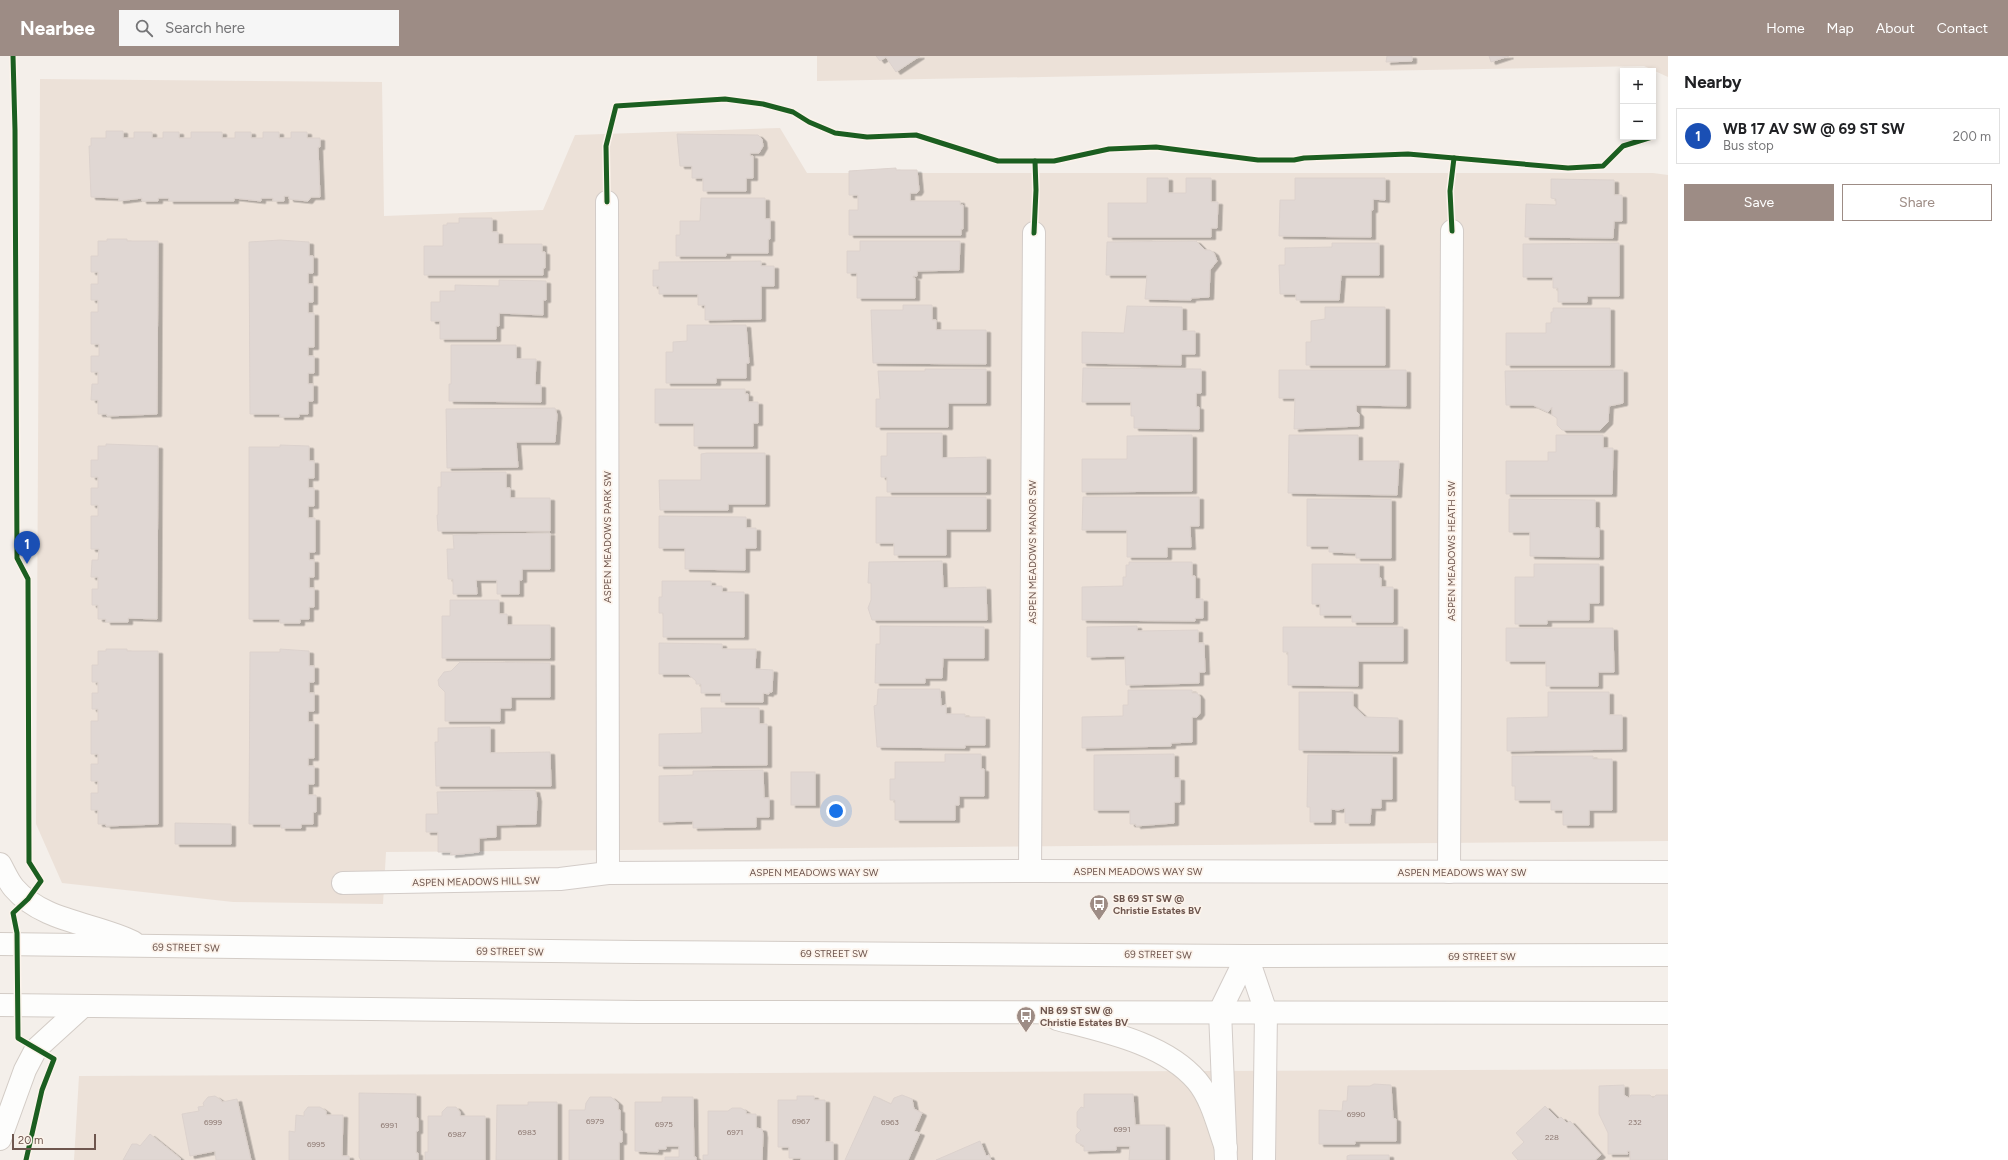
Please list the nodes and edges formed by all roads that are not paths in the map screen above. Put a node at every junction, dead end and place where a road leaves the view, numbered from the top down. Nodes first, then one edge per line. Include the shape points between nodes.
1 (607, 202) dead end
2 (1452, 231) dead end
3 (1034, 233) dead end
4 (0, 864) edge
5 (1030, 871) junction
6 (1449, 872) junction
7 (1668, 872) edge
8 (608, 873) junction
9 (343, 883) dead end
10 (0, 944) edge
11 (143, 946) junction
12 (1668, 955) edge
13 (1247, 956) junction
14 (0, 1005) edge
15 (82, 1007) junction
16 (1027, 1011) junction
17 (1220, 1011) junction
18 (1266, 1012) junction
19 (1668, 1013) edge
20 (0, 1139) edge
21 (1226, 1154) edge
22 (1264, 1160) edge

1 - 8 main road, ASPEN MEADOWS PARK SW
2 - 6 main road, ASPEN MEADOWS HEATH SW
3 - 5 main road, ASPEN MEADOWS MANOR SW
4 - 11 main road via 14,888 44,911 117,934
5 - 6 main road, ASPEN MEADOWS WAY SW
5 - 8 main road, ASPEN MEADOWS WAY SW
6 - 7 main road, ASPEN MEADOWS WAY SW
8 - 9 main road, ASPEN MEADOWS HILL SW via 560,879
10 - 11 main road, 69 STREET SW
11 - 13 main road, 69 STREET SW
12 - 13 main road, 69 STREET SW
13 - 17 main road
13 - 18 main road
14 - 15 main road
15 - 16 main road via 638,1012
15 - 20 main road via 36,1049 25,1070
16 - 17 main road
16 - 21 main road via 1110,1033 1173,1059 1197,1082 1211,1107
17 - 18 main road
17 - 21 main road
18 - 19 main road
18 - 22 main road

